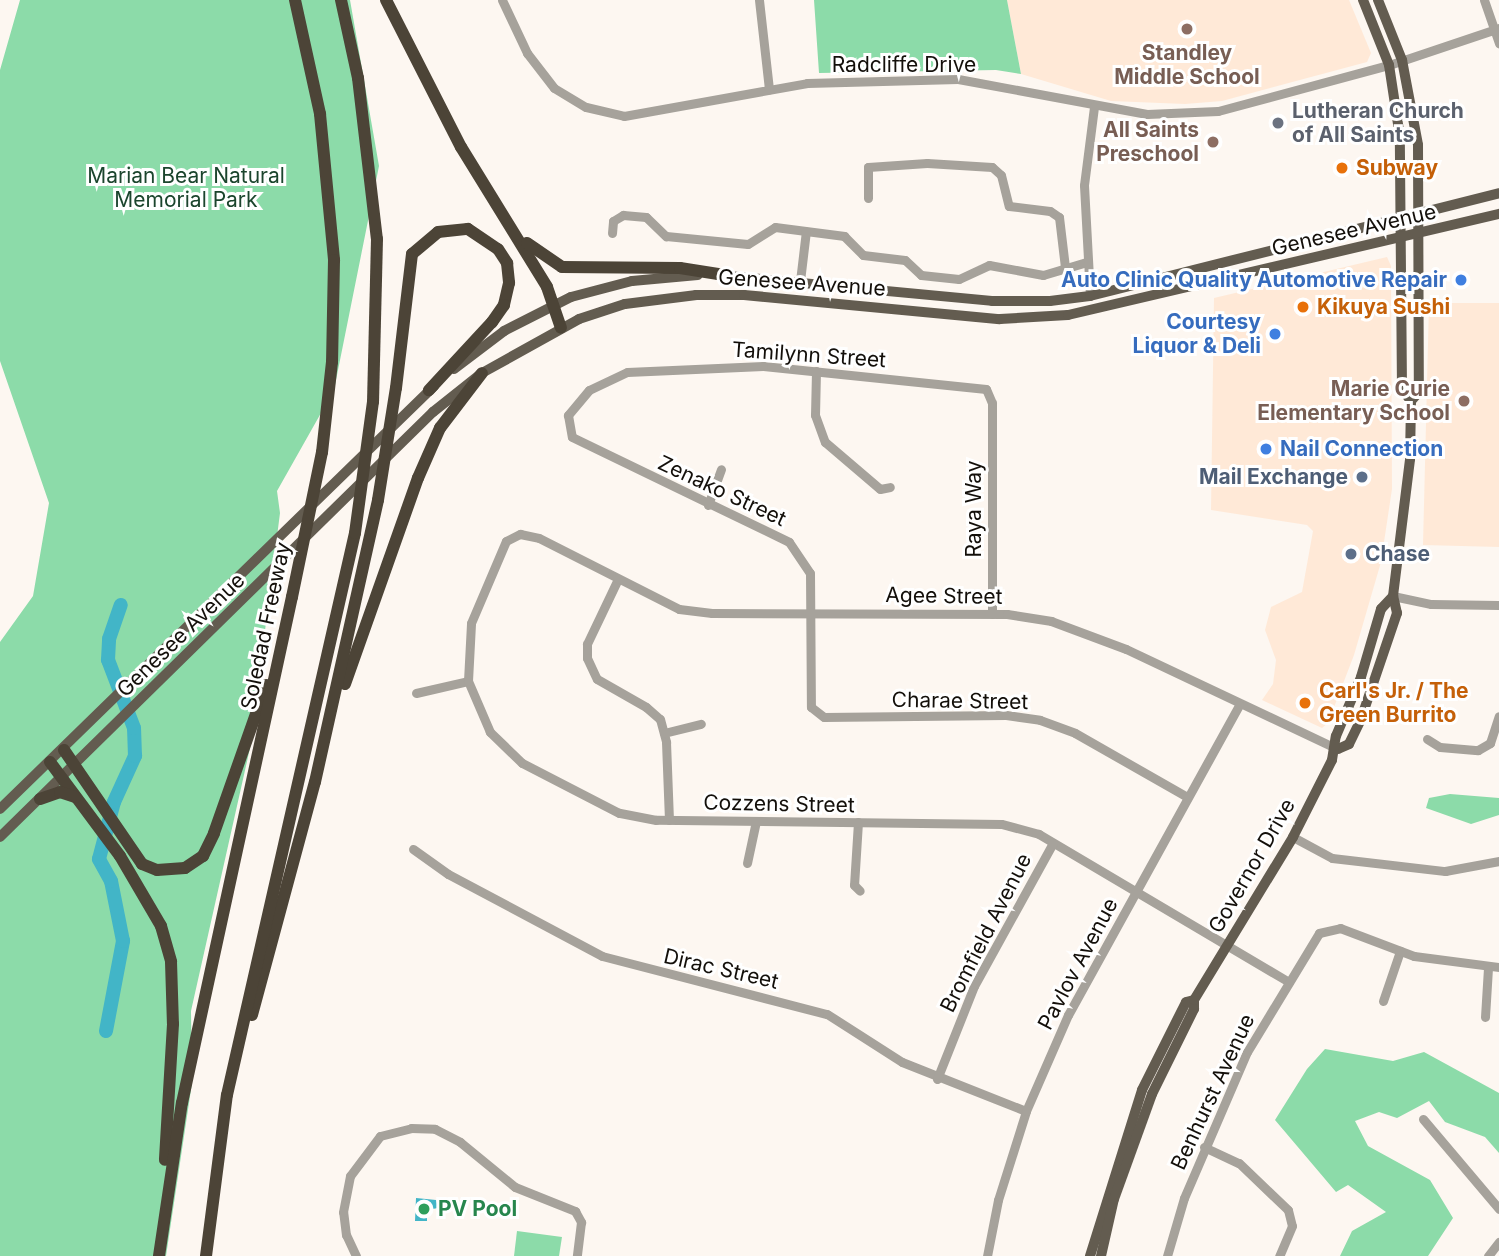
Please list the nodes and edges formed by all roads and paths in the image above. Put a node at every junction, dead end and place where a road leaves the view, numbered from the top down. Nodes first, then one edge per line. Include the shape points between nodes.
1 (295, 0) edge
2 (341, 0) edge
3 (386, 0) edge
4 (502, 0) edge
5 (759, 0) edge
6 (1363, 0) edge
7 (1378, 0) edge
8 (1484, 0) edge
9 (1497, 29) edge
10 (1499, 43) edge
11 (1402, 61) junction
12 (1389, 65) junction
13 (769, 89) junction
14 (1094, 107) junction
15 (1499, 193) edge
16 (868, 198) dead end
17 (1418, 213) junction
18 (1499, 214) edge
19 (1401, 217) junction
20 (512, 227) junction
21 (806, 231) junction
22 (612, 233) dead end
23 (1418, 233) junction
24 (1401, 237) junction
25 (1087, 262) junction
26 (1065, 267) junction
27 (724, 275) junction
28 (800, 281) junction
29 (1090, 296) junction
30 (796, 300) junction
31 (554, 306) junction
32 (561, 328) junction
33 (816, 371) junction
34 (482, 373) junction
35 (429, 390) junction
36 (1411, 401) junction
37 (992, 403) joint
38 (572, 438) joint
39 (721, 469) dead end
40 (890, 487) dead end
41 (708, 505) junction
42 (539, 538) joint
43 (617, 580) junction
44 (1393, 596) junction
45 (1499, 605) edge
46 (813, 612) junction
47 (992, 614) junction
48 (285, 632) junction
49 (468, 681) junction
50 (416, 693) dead end
51 (1239, 705) junction
52 (1499, 716) edge
53 (701, 724) dead end
54 (664, 733) junction
55 (1427, 739) dead end
56 (1338, 748) junction
57 (64, 750) junction
58 (50, 762) junction
59 (75, 765) junction
60 (63, 777) junction
61 (315, 782) junction
62 (1186, 797) junction
63 (40, 799) junction
64 (78, 800) junction
65 (0, 809) edge
66 (669, 820) junction
67 (756, 821) junction
68 (858, 822) junction
69 (0, 837) edge
70 (1293, 837) junction
71 (1053, 843) junction
72 (413, 849) dead end
73 (1499, 861) edge
74 (747, 863) dead end
75 (860, 891) dead end
76 (1136, 891) junction
77 (1230, 944) junction
78 (1400, 951) junction
79 (1499, 967) edge
80 (1488, 968) junction
81 (1289, 982) junction
82 (1194, 1000) junction
83 (1383, 1001) dead end
84 (1485, 1017) dead end
85 (937, 1079) junction
86 (227, 1095) junction
87 (1027, 1111) junction
88 (1423, 1119) dead end
89 (1204, 1147) junction
90 (165, 1197) junction
91 (1499, 1209) edge
92 (1499, 1242) edge
93 (159, 1256) edge
94 (206, 1256) edge
95 (356, 1256) edge
96 (577, 1256) edge
97 (987, 1256) edge
98 (1090, 1256) edge
99 (1101, 1256) edge
100 (1167, 1256) edge
101 (1279, 1256) edge
102 (1488, 1256) edge

1 - 48 highway, Soledad Freeway, bridge via 320,114 334,260 332,362 322,452
2 - 86 highway, bridge via 358,78 377,239 373,402 355,533
3 - 20 highway via 461,147
4 - 13 street, Radcliffe Drive via 527,53 554,89 586,107 624,116
5 - 13 street
6 - 12 main road, Governor Drive
7 - 11 main road, Governor Drive
8 - 9 street
9 - 10 street
9 - 11 street, Radcliffe Drive
11 - 12 street, Radcliffe Drive
11 - 17 main road, Governor Drive via 1418,145
12 - 14 street, Radcliffe Drive via 1237,109 1147,114
12 - 19 main road, Governor Drive via 1400,137
13 - 14 street, Radcliffe Drive via 807,83 958,79
14 - 25 street via 1084,185
15 - 17 main road, Genesee Avenue
16 - 26 street via 868,167 927,163 992,167 1001,176 1009,206 1050,211 1059,217
17 - 19 main road, Genesee Avenue
17 - 23 main road, Governor Drive
18 - 23 main road, Genesee Avenue
19 - 24 main road, Governor Drive
19 - 29 main road, Genesee Avenue
20 - 27 highway via 540,256 562,267 680,268
20 - 31 highway
21 - 22 street via 767,229 748,244 666,236 646,217 623,215 613,221
21 - 26 street via 844,236 863,255 905,260 921,275 965,278 989,265 1043,275
21 - 28 street
23 - 24 main road, Genesee Avenue
23 - 36 main road, Governor Drive via 1419,392
24 - 30 main road, Genesee Avenue via 1068,315 1000,319
24 - 36 main road, Governor Drive via 1402,389
25 - 26 street
25 - 29 street
27 - 28 main road, Genesee Avenue
27 - 31 main road, Genesee Avenue via 669,275 632,281 598,288
28 - 29 main road, Genesee Avenue via 992,301
28 - 30 main road
30 - 32 main road, Genesee Avenue via 684,296 625,303
31 - 32 highway
31 - 35 main road, Genesee Avenue via 503,331
32 - 34 main road, Genesee Avenue
33 - 37 street, Tamilynn Street via 981,387
33 - 38 street, Tamilynn Street via 735,366 627,372 589,390 568,415
33 - 40 street via 815,415 825,442 880,489
34 - 59 main road, Genesee Avenue via 433,412
34 - 61 highway via 440,428 418,478
35 - 57 main road, Genesee Avenue
35 - 61 highway, bridge via 504,304 507,262 498,249 468,229 438,232 412,254 378,500
36 - 44 main road, Governor Drive via 1409,475
37 - 47 street, Raya Way
38 - 41 street, Zenako Street
39 - 41 street
41 - 46 street, Zenako Street via 789,542 810,573
42 - 43 street, Agee Street
42 - 49 street, Cozzens Street via 520,534 506,541 471,622
43 - 46 street, Agee Street via 680,609
43 - 54 street via 587,644 587,658 597,679 646,707 660,719
44 - 45 street via 1431,604
44 - 56 main road, Governor Drive via 1381,608 1361,677 1336,736
44 - 56 main road, Governor Drive via 1397,613 1375,682 1349,744
46 - 47 street, Agee Street
46 - 62 street, Charae Street via 811,707 824,717 1006,715 1040,720 1075,733
47 - 51 street, Agee Street via 1051,621 1109,642
48 - 59 highway via 214,833 203,856 185,868 157,870 142,864
48 - 90 highway, Soledad Freeway
49 - 50 street
49 - 66 street, Cozzens Street via 490,732 522,763 619,813
51 - 56 street, Agee Street
51 - 62 street, Pavlov Avenue
52 - 55 street via 1490,743 1478,750 1440,747
53 - 54 street
54 - 66 street
56 - 70 main road, Governor Drive
57 - 58 main road, Genesee Avenue
57 - 59 highway
58 - 60 highway
58 - 65 main road, Genesee Avenue
59 - 60 main road, Genesee Avenue
60 - 63 main road, Genesee Avenue
60 - 64 highway
61 - 86 highway
62 - 76 street, Pavlov Avenue
63 - 64 highway via 60,792
63 - 69 main road, Genesee Avenue
64 - 90 highway via 120,856 156,917 171,962 173,1024
66 - 67 street, Cozzens Street
67 - 68 street, Cozzens Street
67 - 74 street
68 - 71 street, Cozzens Street via 1001,824 1039,834
68 - 75 street via 854,885
70 - 73 street via 1332,858 1409,861 1445,871
70 - 77 main road, Governor Drive
71 - 76 street, Cozzens Street
71 - 85 street, Bromfield Avenue via 974,986
72 - 85 street, Dirac Street via 448,874 601,956 827,1014
76 - 77 street, Cozzens Street
76 - 87 street, Pavlov Avenue via 1082,984
77 - 81 street, Cozzens Street
77 - 82 main road, Governor Drive
78 - 80 street
78 - 81 street, Benhurst Avenue via 1340,928 1319,933
78 - 83 street
79 - 80 street
80 - 84 street
81 - 89 street, Benhurst Avenue via 1247,1052
82 - 98 main road, Governor Drive via 1186,1002 1142,1090
82 - 99 main road, Governor Drive via 1133,1143
85 - 87 street, Dirac Street
86 - 94 highway
87 - 97 street, Pavlov Avenue via 998,1200
88 - 91 street
89 - 100 street, Benhurst Avenue
89 - 101 street via 1239,1163 1288,1210 1292,1226
90 - 93 highway, Soledad Freeway
92 - 102 street
95 - 96 street via 344,1224 350,1176 380,1136 411,1128 435,1129 515,1186 575,1211 581,1222

